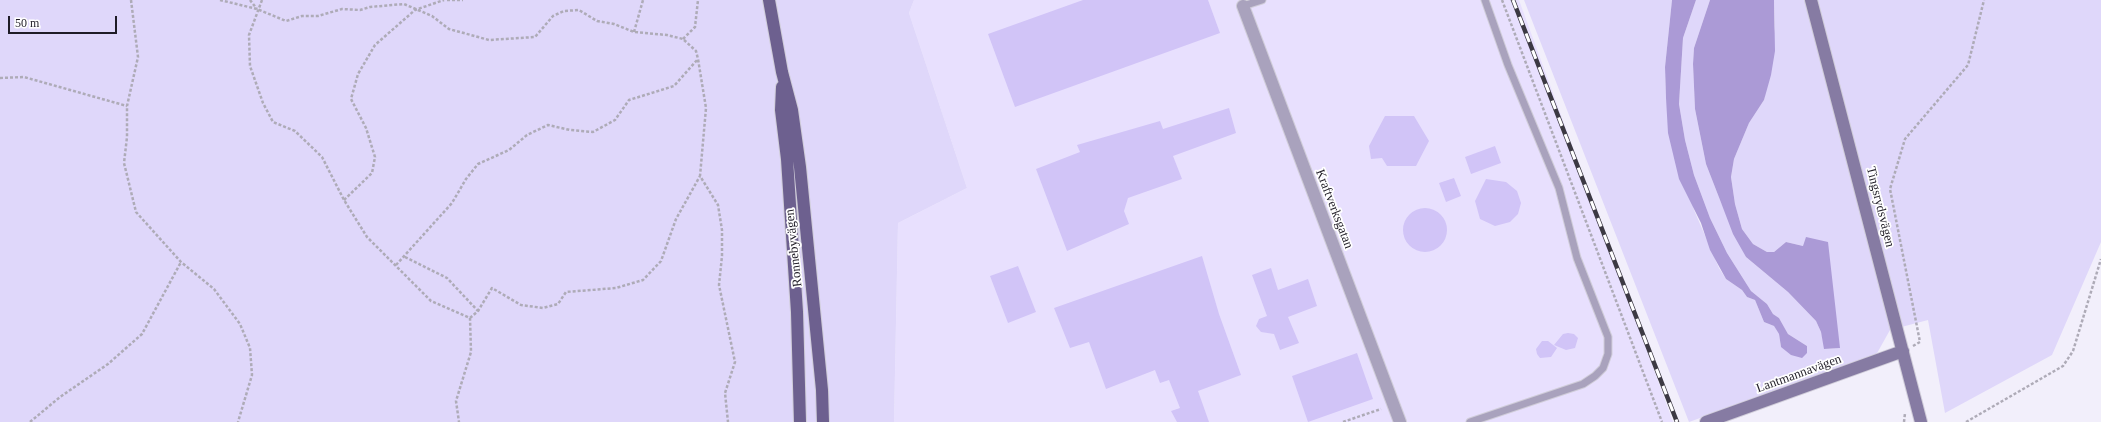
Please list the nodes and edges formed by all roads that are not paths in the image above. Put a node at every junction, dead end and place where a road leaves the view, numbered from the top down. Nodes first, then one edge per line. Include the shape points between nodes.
1 (769, 0) edge
2 (1262, 0) edge
3 (1485, 0) edge
4 (1811, 0) edge
5 (1243, 6) joint
6 (782, 72) junction
7 (1903, 351) junction
8 (800, 422) edge
9 (823, 422) edge
10 (1400, 422) edge
11 (1470, 422) edge
12 (1706, 422) edge
13 (1921, 422) edge

1 - 6 main road, Ronnebyvägen
2 - 5 lane
3 - 11 lane via 1508,65 1559,188 1578,258 1608,337 1608,354 1599,372 1582,384
4 - 7 street, Tingsrydsvägen
5 - 10 street, Kraftverksgatan
6 - 8 main road, Ronnebyvägen via 781,110 787,159 797,312
6 - 9 main road, Ronnebyvägen via 792,110 800,167
7 - 12 street, Lantmannavägen
7 - 13 street, Tingsrydsvägen

